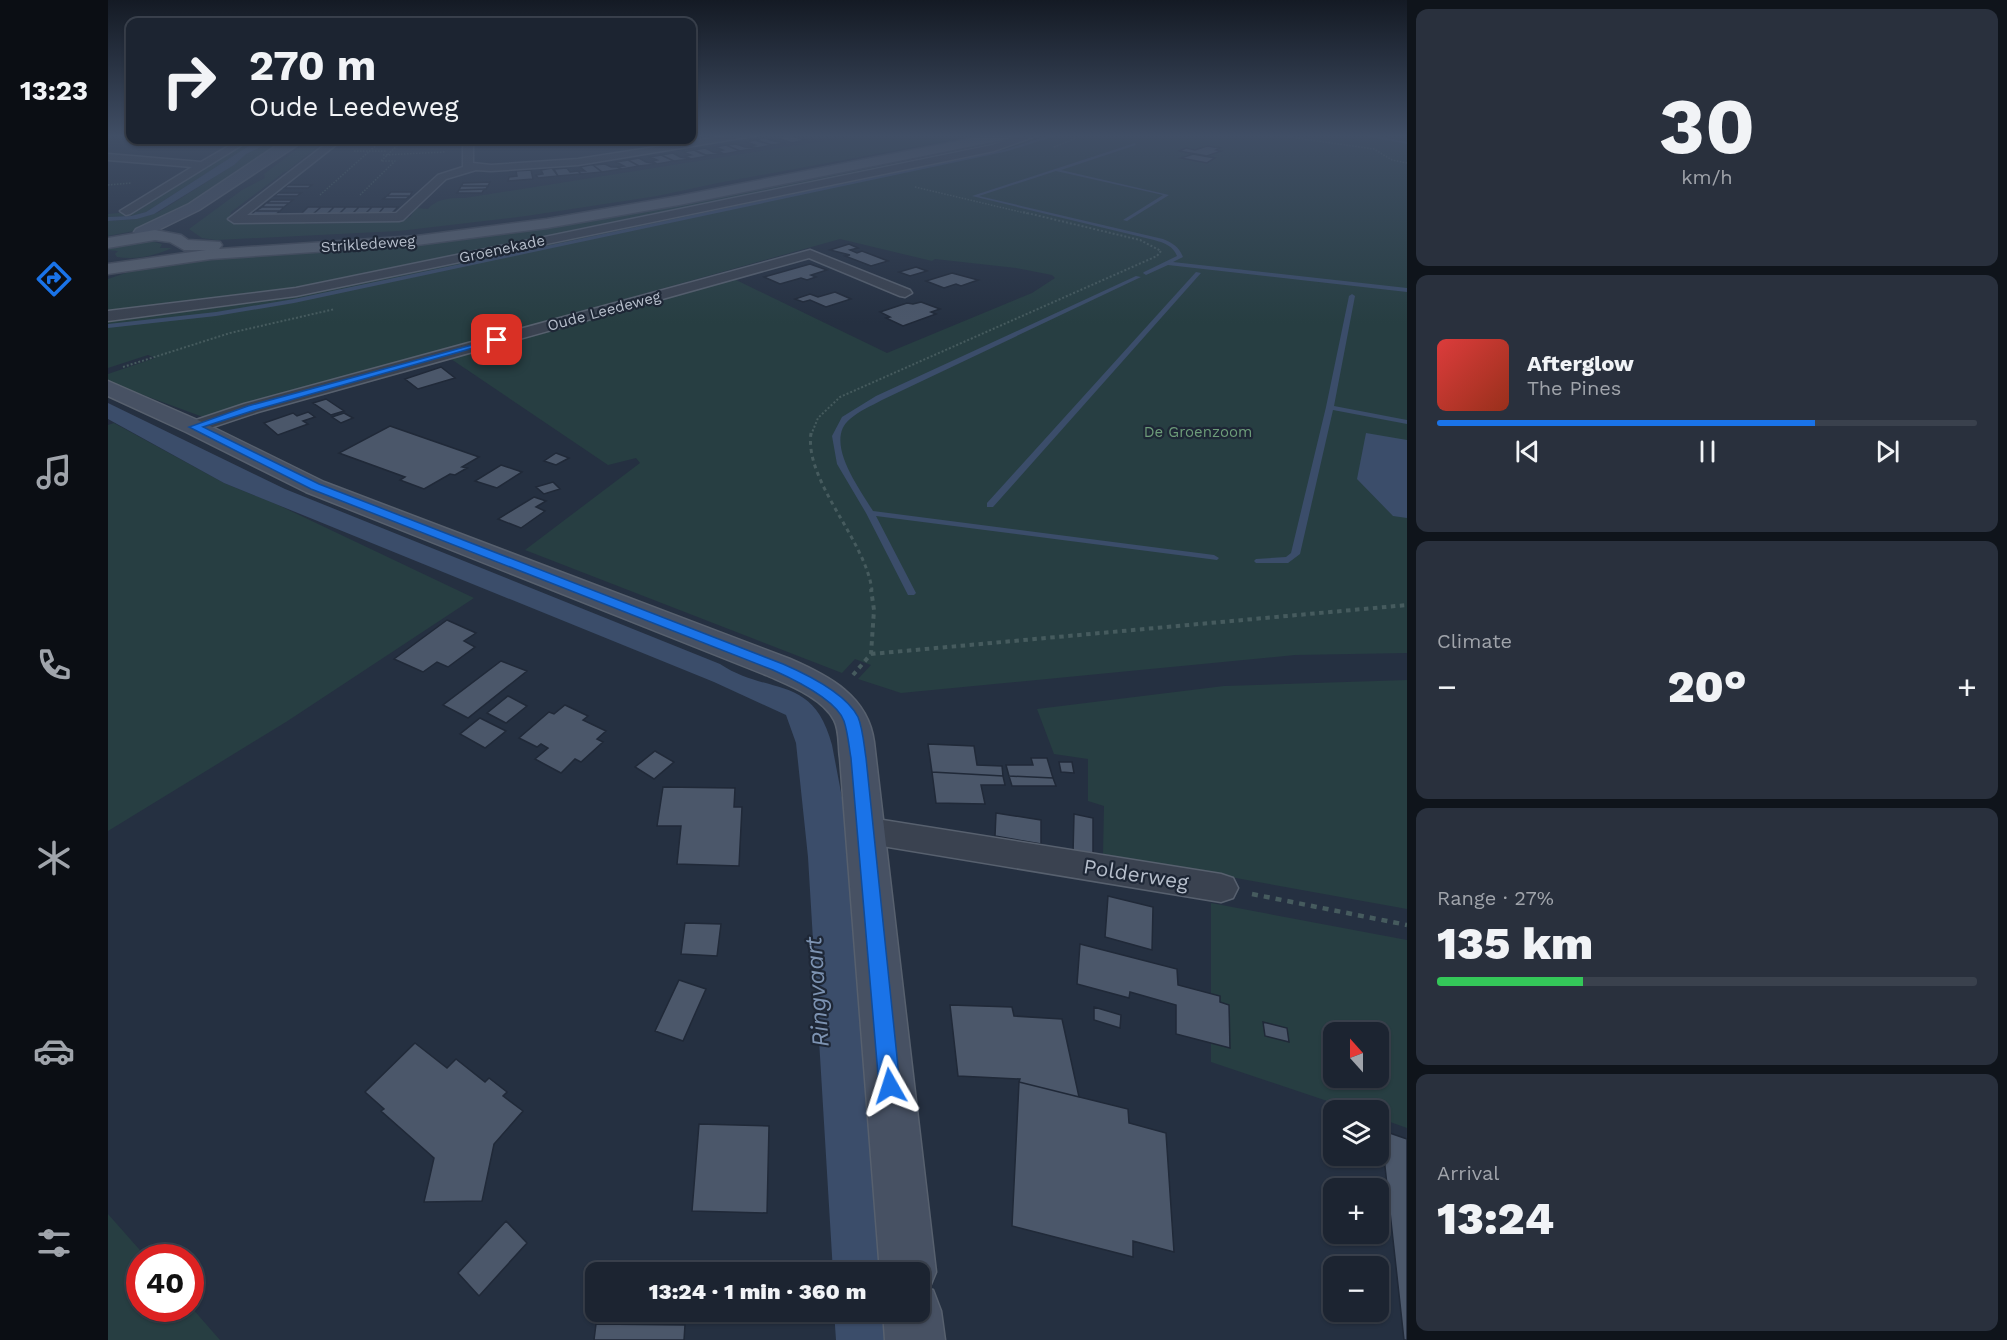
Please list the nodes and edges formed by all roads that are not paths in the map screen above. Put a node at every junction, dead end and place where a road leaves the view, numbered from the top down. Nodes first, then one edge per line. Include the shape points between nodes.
1 (149, 198) edge
2 (228, 198) edge
3 (262, 198) edge
4 (420, 198) edge
5 (661, 198) edge
6 (689, 198) edge
7 (754, 198) edge
8 (126, 211) dead end
9 (147, 233) junction
10 (184, 234) junction
11 (108, 241) edge
12 (176, 257) junction
13 (116, 268) edge
14 (905, 293) dead end
15 (108, 316) edge
16 (108, 388) edge
17 (194, 427) junction
18 (864, 830) junction
19 (1221, 888) road end
20 (907, 1262) edge
21 (913, 1322) edge
22 (915, 1340) edge

1 - 8 street
2 - 10 street via 186,225
3 - 4 street via 234,219 399,217
5 - 10 main road, Strikledeweg via 530,219 337,239 238,243
6 - 12 main road, Strikledeweg via 512,229 400,243
7 - 15 street, Groenekade via 296,292
9 - 10 street via 172,221
9 - 10 main road via 170,237 180,244
9 - 11 main road
10 - 12 main road
12 - 13 main road, Strikledeweg
14 - 17 street, Oude Leedeweg via 810,254
16 - 17 street
17 - 18 street via 315,487 798,675 833,698 851,718
18 - 19 street, Polderweg
18 - 20 street
21 - 22 street

